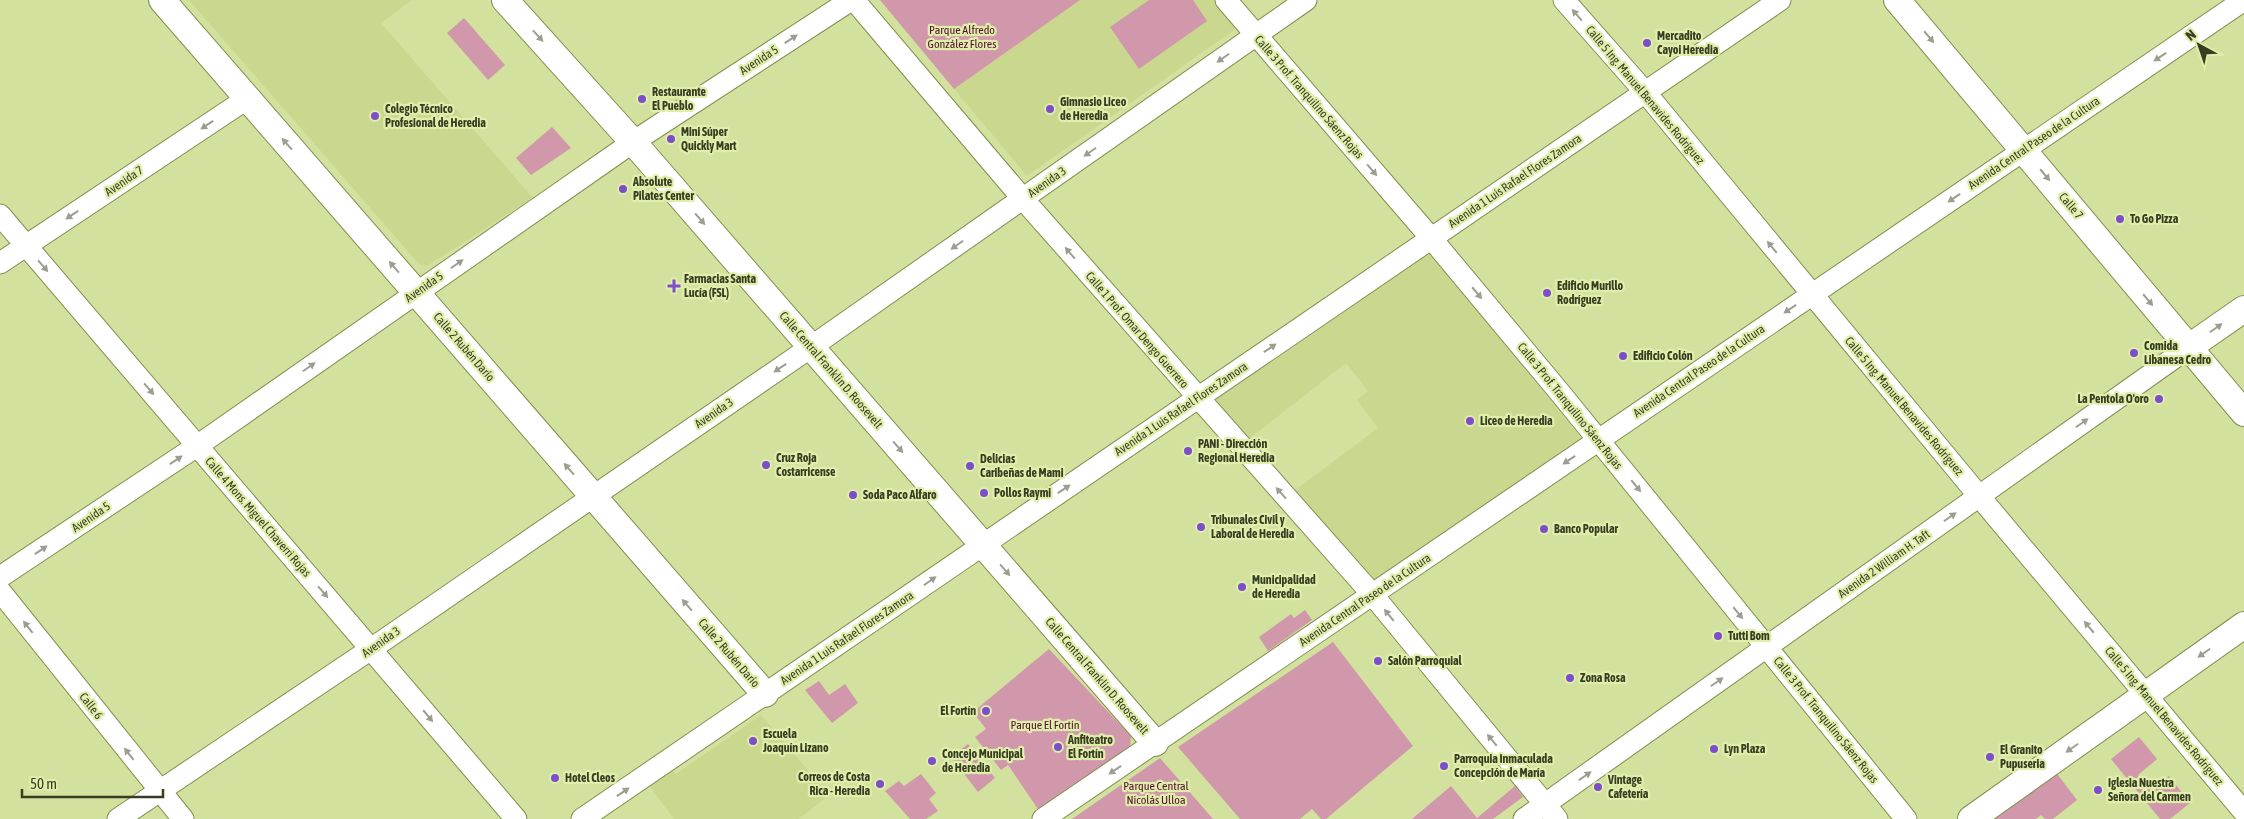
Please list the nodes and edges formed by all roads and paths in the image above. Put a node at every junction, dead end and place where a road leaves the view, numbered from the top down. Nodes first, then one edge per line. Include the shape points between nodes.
1 (162, 0) edge
2 (505, 0) edge
3 (852, 0) edge
4 (1226, 0) edge
5 (1306, 0) edge
6 (1564, 0) edge
7 (1780, 0) edge
8 (1897, 0) edge
9 (2244, 0) edge
10 (1256, 35) junction
11 (1645, 92) junction
12 (248, 98) junction
13 (633, 142) junction
14 (2024, 150) junction
15 (1023, 199) junction
16 (0, 215) edge
17 (1431, 238) junction
18 (26, 246) junction
19 (0, 264) edge
20 (416, 292) junction
21 (1811, 295) junction
22 (2244, 308) edge
23 (811, 347) junction
24 (2188, 348) junction
25 (1198, 398) junction
26 (2244, 413) edge
27 (1599, 440) junction
28 (197, 446) junction
29 (593, 495) junction
30 (1979, 496) junction
31 (983, 544) junction
32 (0, 577) edge
33 (0, 591) edge
34 (1372, 594) junction
35 (2244, 625) edge
36 (1766, 648) junction
37 (371, 649) junction
38 (765, 694) junction
39 (2146, 695) junction
40 (1155, 743) junction
41 (159, 792) junction
42 (1551, 812) edge
43 (2244, 812) edge
44 (118, 819) edge
45 (183, 819) edge
46 (516, 819) edge
47 (582, 819) edge
48 (1043, 819) edge
49 (1524, 819) edge
50 (1906, 819) edge
51 (1971, 819) edge

1 - 12 main road, Calle 2 Rubén Darío
2 -> 13 main road, Calle Central Franklin D. Roosevelt
13 -> 3 street, Avenida 5
3 - 15 street, Calle 1 Prof. Omar Dengo Guerrero
4 - 10 street, Calle 3 Prof. Tranquilino Sáenz Rojas
5 - 10 street, Avenida 3
11 -> 6 street, Calle 5 Ing. Manuel Benavides Rodríguez
7 - 11 street, Avenida 1 Luis Rafael Flores Zamora
8 -> 14 main road, Calle 7
9 -> 14 street, Avenida Central Paseo de la Cultura
10 -> 15 street, Avenida 3
10 -> 17 street, Calle 3 Prof. Tranquilino Sáenz Rojas
11 - 17 street, Avenida 1 Luis Rafael Flores Zamora
21 -> 11 street, Calle 5 Ing. Manuel Benavides Rodríguez
12 -> 18 street, Avenida 7
20 -> 12 main road, Calle 2 Rubén Darío
20 -> 13 street, Avenida 5
13 -> 23 main road, Calle Central Franklin D. Roosevelt
14 -> 21 street, Avenida Central Paseo de la Cultura
14 -> 24 main road, Calle 7
15 -> 23 street, Avenida 3
25 -> 15 street, Calle 1 Prof. Omar Dengo Guerrero
16 - 18 street, Calle 4 Mons. Miguel Chaverri Rojas
25 -> 17 street, Avenida 1 Luis Rafael Flores Zamora
17 -> 27 street, Calle 3 Prof. Tranquilino Sáenz Rojas
18 - 19 street, Avenida 7
18 -> 28 street, Calle 4 Mons. Miguel Chaverri Rojas
28 -> 20 street, Avenida 5
29 -> 20 main road, Calle 2 Rubén Darío
21 -> 27 street, Avenida Central Paseo de la Cultura
21 - 30 street, Calle 5 Ing. Manuel Benavides Rodríguez
24 -> 22 main road, Avenida 2 William H. Taft
23 -> 29 street, Avenida 3
23 -> 31 main road, Calle Central Franklin D. Roosevelt
24 - 26 main road, Calle 7
30 -> 24 street, Avenida 2 William H. Taft
31 -> 25 street, Avenida 1 Luis Rafael Flores Zamora
34 -> 25 street, Calle 1 Prof. Omar Dengo Guerrero
27 -> 34 street, Avenida Central Paseo de la Cultura
27 -> 36 street, Calle 3 Prof. Tranquilino Sáenz Rojas
32 -> 28 street, Avenida 5
28 -> 37 street, Calle 4 Mons. Miguel Chaverri Rojas
29 - 37 street, Avenida 3
38 -> 29 main road, Calle 2 Rubén Darío
36 -> 30 street, Avenida 2 William H. Taft
39 -> 30 street, Calle 5 Ing. Manuel Benavides Rodríguez
38 -> 31 street, Avenida 1 Luis Rafael Flores Zamora
31 -> 40 main road, Calle Central Franklin D. Roosevelt
41 -> 33 street, Calle 6
34 - 40 street, Avenida Central Paseo de la Cultura
42 -> 34 street, Calle 1 Prof. Omar Dengo Guerrero
35 -> 39 main road
42 -> 36 street, Avenida 2 William H. Taft
36 - 50 street, Calle 3 Prof. Tranquilino Sáenz Rojas
37 - 41 street, Avenida 3
37 -> 46 street, Calle 4 Mons. Miguel Chaverri Rojas
47 -> 38 street, Avenida 1 Luis Rafael Flores Zamora
39 - 43 street, Calle 5 Ing. Manuel Benavides Rodríguez
39 -> 51 main road
40 -> 48 street, Avenida Central Paseo de la Cultura
41 - 44 street, Avenida 3
41 - 45 street, Calle 6
42 - 49 street, Avenida 2 William H. Taft

